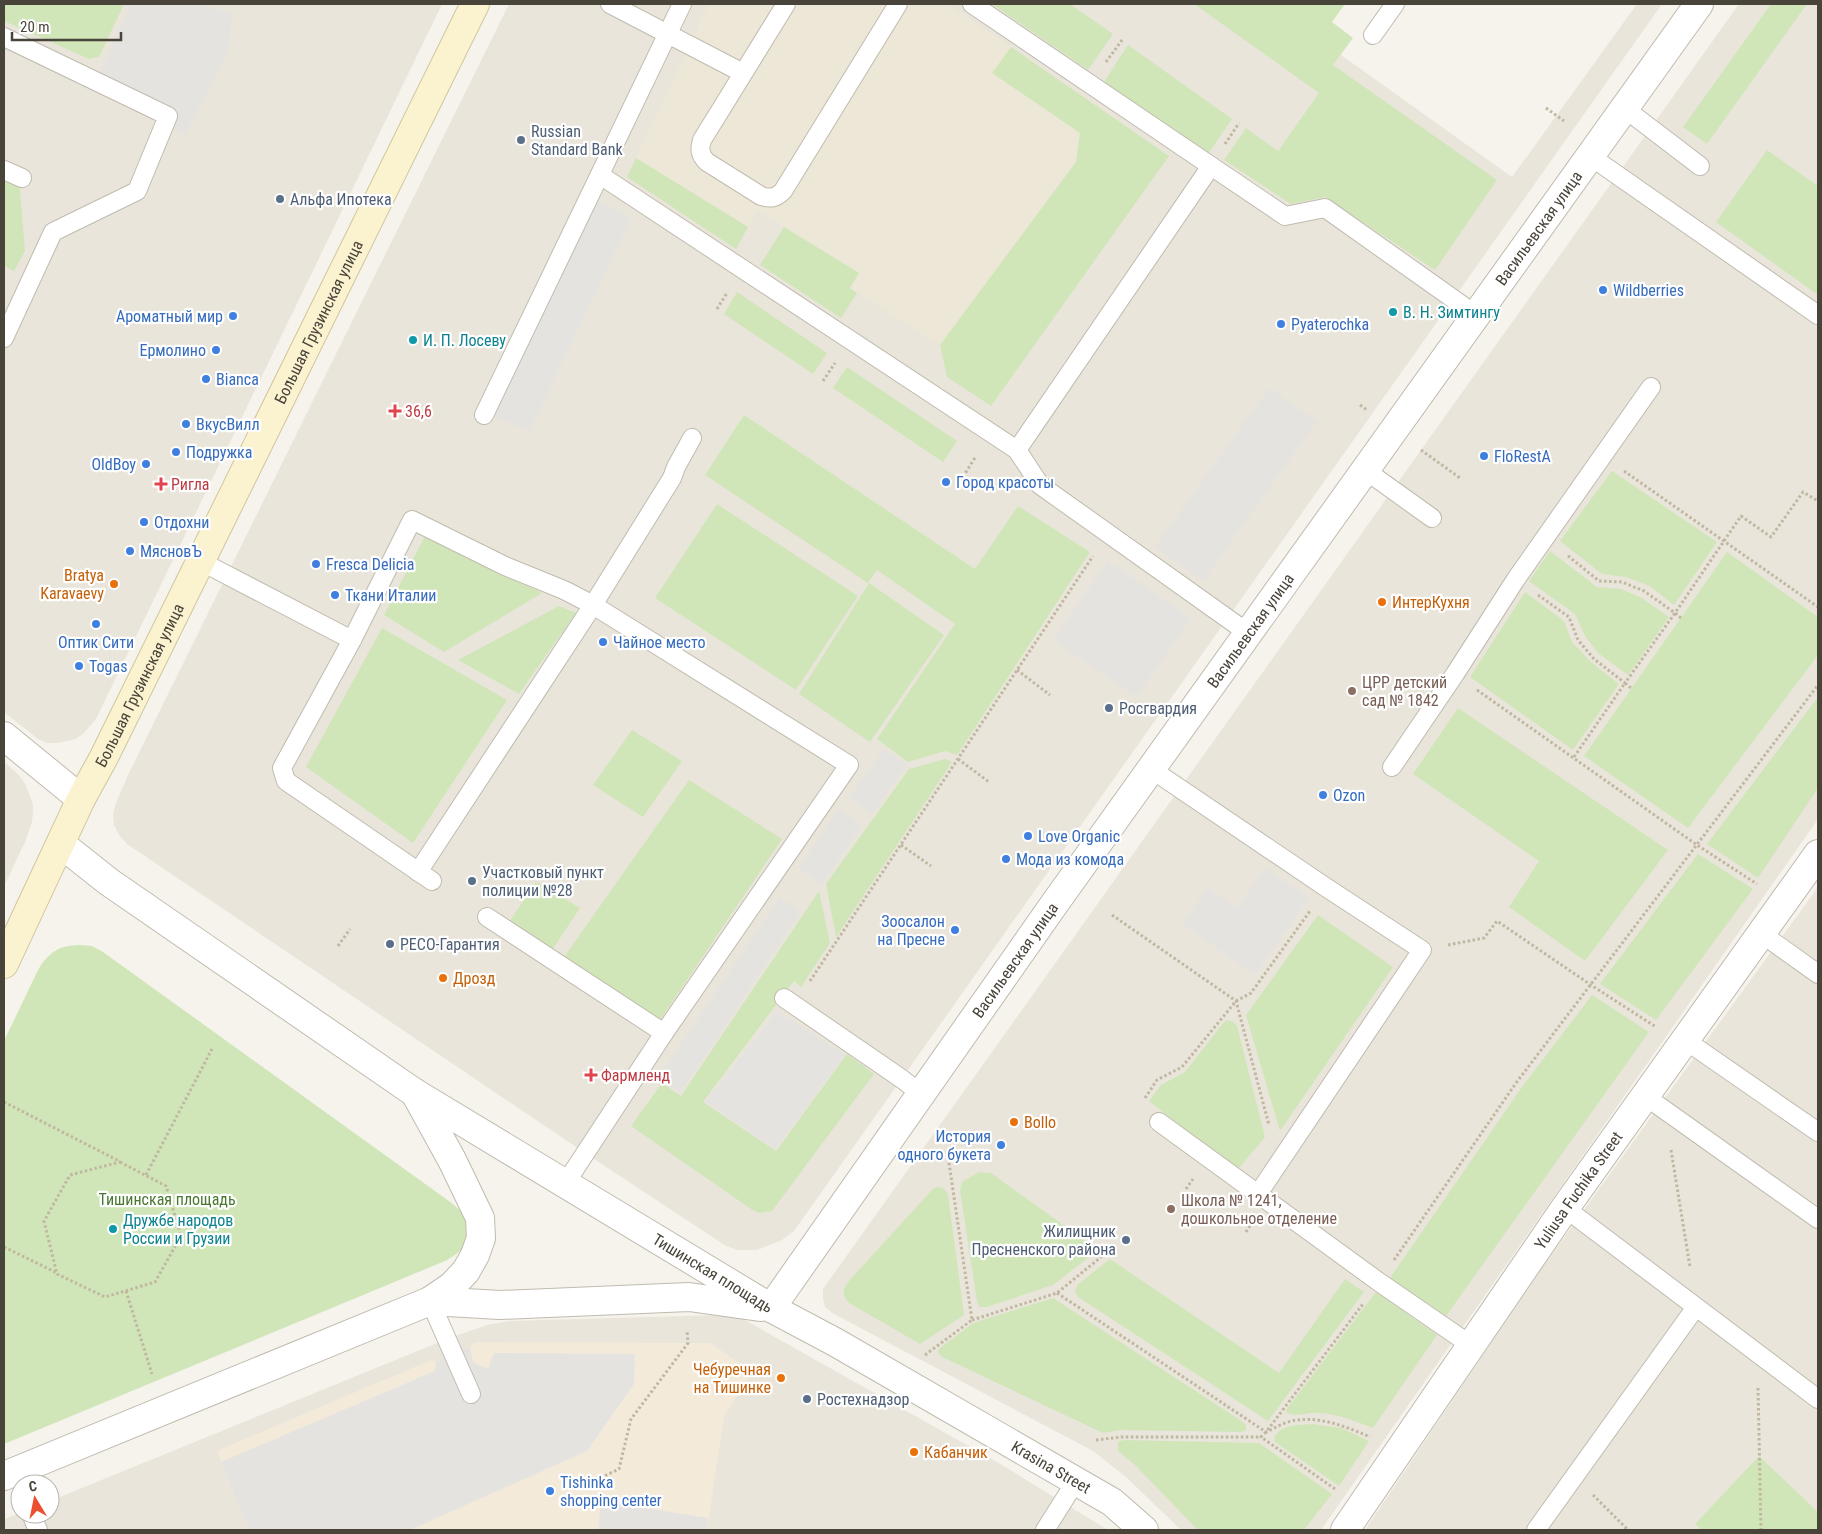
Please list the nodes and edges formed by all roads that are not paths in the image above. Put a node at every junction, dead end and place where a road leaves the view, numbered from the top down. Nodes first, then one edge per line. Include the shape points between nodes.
1 (475, 4) edge
2 (610, 4) edge
3 (682, 4) edge
4 (786, 4) edge
5 (898, 4) edge
6 (972, 4) edge
7 (1395, 4) edge
8 (1699, 4) edge
9 (668, 34) junction
10 (1373, 35) dead end
11 (4, 37) edge
12 (743, 73) junction
13 (1624, 108) junction
14 (1590, 156) junction
15 (1211, 166) junction
16 (1700, 166) dead end
17 (4, 170) edge
18 (600, 175) junction
19 (22, 178) dead end
20 (1476, 315) junction
21 (1818, 315) edge
22 (4, 338) edge
23 (1651, 387) dead end
24 (484, 415) dead end
25 (692, 438) dead end
26 (1017, 450) junction
27 (1365, 470) junction
28 (1432, 518) dead end
29 (200, 561) junction
30 (593, 605) junction
31 (1248, 633) junction
32 (352, 640) junction
33 (4, 736) edge
34 (1392, 767) dead end
35 (1151, 769) junction
36 (81, 799) junction
37 (61, 844) junction
38 (1818, 854) edge
39 (487, 917) dead end
40 (1762, 934) junction
41 (4, 964) edge
42 (1818, 974) edge
43 (789, 1002) road end
44 (664, 1033) junction
45 (1685, 1040) junction
46 (415, 1093) junction
47 (921, 1094) junction
48 (1655, 1102) junction
49 (1159, 1122) dead end
50 (1818, 1132) edge
51 (565, 1184) junction
52 (1258, 1194) junction
53 (1565, 1208) junction
54 (1818, 1218) edge
55 (430, 1302) junction
56 (1696, 1307) junction
57 (771, 1308) junction
58 (1472, 1346) junction
59 (471, 1394) dead end
60 (1818, 1399) edge
61 (22, 1474) edge
62 (1076, 1481) junction
63 (1045, 1530) edge
64 (1144, 1530) edge
65 (1346, 1530) edge
66 (1536, 1530) edge

1 - 29 main road, Большая Грузинская улица
2 - 9 lane
3 - 9 lane
4 - 12 lane
5 - 12 lane via 783,191 769,199 707,162 699,148
6 - 15 lane
7 - 10 lane
8 - 13 street, Васильевская улица
9 - 12 lane
9 - 18 lane
11 - 22 lane via 168,116 137,190 53,232
13 - 14 street, Васильевская улица
13 - 16 lane
14 - 20 street, Васильевская улица
14 - 21 lane
15 - 20 lane via 1285,216 1325,208
15 - 26 lane
17 - 19 lane
18 - 24 lane
18 - 26 lane
20 - 27 street, Васильевская улица
23 - 34 lane via 1545,538 1509,574 1455,674
25 - 30 lane via 672,478
26 - 31 lane via 1040,485
27 - 28 lane
27 - 31 street, Васильевская улица
29 - 32 lane
29 - 36 main road, Большая Грузинская улица
30 - 32 lane via 412,520
30 - 32 lane via 425,877 286,781 282,768
30 - 44 lane via 849,765
31 - 35 street, Васильевская улица
33 - 36 street
35 - 47 street, Васильевская улица
35 - 52 lane via 1422,950
36 - 37 main road, Большая Грузинская улица
37 - 41 main road, Большая Грузинская улица
37 - 46 street, Тишинская площадь via 109,882
38 - 40 street, Yuliusa Fuchika Street
39 - 44 lane
40 - 42 lane
40 - 45 street, Yuliusa Fuchika Street
43 - 47 lane
44 - 51 lane
45 - 48 street, Yuliusa Fuchika Street
45 - 50 lane
46 - 51 street, Тишинская площадь
46 - 55 street via 480,1218 482,1238 466,1271
47 - 57 street, Васильевская улица
48 - 53 street, Yuliusa Fuchika Street
48 - 54 lane
49 - 52 lane
51 - 57 street, Тишинская площадь
52 - 58 lane
53 - 56 lane
53 - 58 street, Yuliusa Fuchika Street
55 - 57 street, Тишинская площадь via 500,1304 690,1297
55 - 59 lane
55 - 61 street, Тишинская площадь
56 - 60 lane
56 - 66 lane
57 - 62 street, Krasina Street
58 - 65 street, Yuliusa Fuchika Street
62 - 63 lane
62 - 64 street, Krasina Street via 1112,1502

